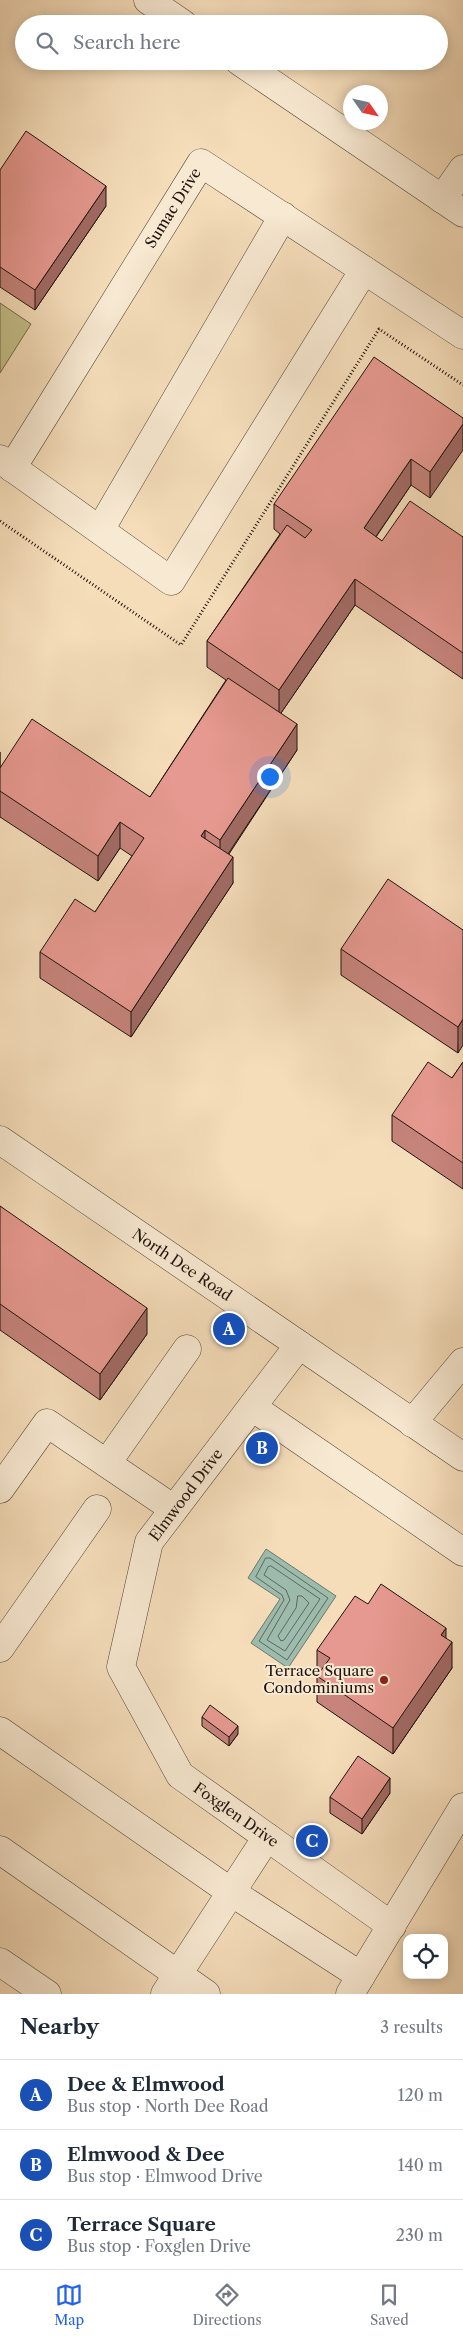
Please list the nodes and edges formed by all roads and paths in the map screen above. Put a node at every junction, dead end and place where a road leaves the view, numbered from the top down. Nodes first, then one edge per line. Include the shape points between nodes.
1 (148, 0) edge
2 (170, 15) edge
3 (251, 70) edge
4 (463, 169) edge
5 (452, 206) edge
6 (283, 216) junction
7 (364, 270) junction
8 (463, 335) edge
9 (6, 464) edge
10 (100, 530) junction
11 (0, 1140) edge
12 (299, 1345) junction
13 (187, 1349) dead end
14 (463, 1362) edge
15 (252, 1407) junction
16 (412, 1423) junction
17 (463, 1457) edge
18 (107, 1463) junction
19 (0, 1489) edge
20 (97, 1509) dead end
21 (174, 1509) junction
22 (463, 1552) edge
23 (0, 1648) edge
24 (121, 1667) joint
25 (0, 1730) edge
26 (463, 1807) edge
27 (267, 1837) junction
28 (0, 1850) edge
29 (231, 1892) junction
30 (392, 1926) junction
31 (0, 1962) edge
32 (171, 1984) edge
33 (356, 1985) edge
34 (47, 1994) edge
35 (206, 1994) edge

1 - 2 street
3 - 5 street
4 - 5 street
6 - 7 street, Sumac Drive
6 - 9 street, Sumac Drive via 201,163
6 - 10 street
7 - 8 street, Sumac Drive
7 - 10 street via 171,581
9 - 10 street
11 - 12 street, North Dee Road
12 - 15 street, Elmwood Drive
12 - 16 street, North Dee Road
13 - 18 street
14 - 16 street
15 - 21 street, Elmwood Drive
15 - 22 street
16 - 17 street, North Dee Road
18 - 19 street via 47,1423
18 - 21 street
20 - 23 street
21 - 24 street, Elmwood Drive via 149,1542
24 - 27 street, Foxglen Drive via 180,1776
25 - 29 street
26 - 30 street
27 - 29 street
27 - 30 street, Foxglen Drive
28 - 32 street
29 - 32 street
29 - 33 street
30 - 33 street
31 - 34 street
32 - 35 street

